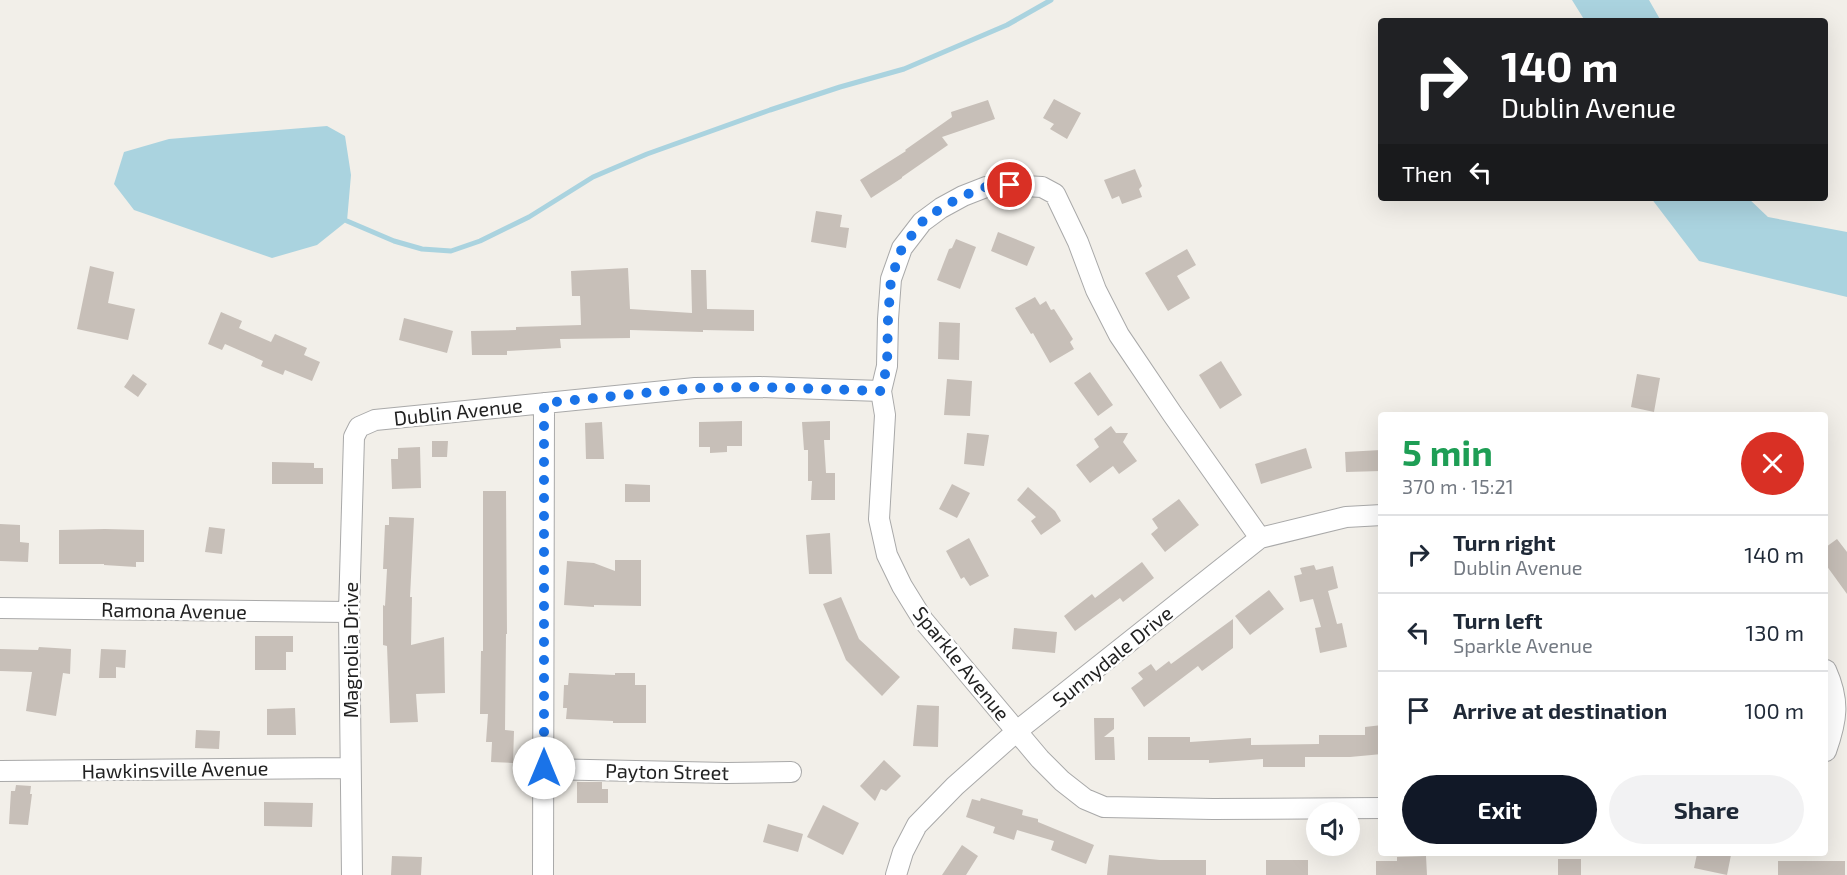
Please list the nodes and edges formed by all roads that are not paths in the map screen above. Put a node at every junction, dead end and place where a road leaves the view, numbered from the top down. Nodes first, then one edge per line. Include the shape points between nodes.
1 (881, 391) junction
2 (544, 403) junction
3 (359, 427) joint
4 (1378, 515) edge
5 (1260, 538) junction
6 (0, 608) edge
7 (349, 612) junction
8 (1828, 675) edge
9 (1017, 731) junction
10 (1828, 744) edge
11 (350, 768) junction
12 (544, 768) junction
13 (0, 771) edge
14 (791, 772) dead end
15 (1378, 808) edge
16 (352, 875) edge
17 (543, 875) edge
18 (896, 875) edge

1 - 2 street, Dublin Avenue via 695,388
1 - 5 street, Sparkle Avenue via 887,366 891,279 902,248 922,222 941,208 986,187 1042,187 1055,194 1119,335
1 - 9 street, Sparkle Avenue via 885,415 879,519 887,555 923,620
2 - 3 street, Dublin Avenue via 375,420
2 - 12 street
3 - 7 street, Magnolia Drive via 354,437
4 - 5 street, Sunnydale Drive via 1346,517
5 - 9 street, Sunnydale Drive
6 - 7 street, Ramona Avenue
7 - 11 street, Magnolia Drive
8 - 10 street via 1837,715
9 - 15 street, Sparkle Avenue via 1062,781 1084,799 1104,807
9 - 18 street, Sunnydale Drive via 917,825
11 - 13 street, Hawkinsville Avenue
11 - 16 street, Magnolia Drive
12 - 14 street, Payton Street
12 - 17 street

